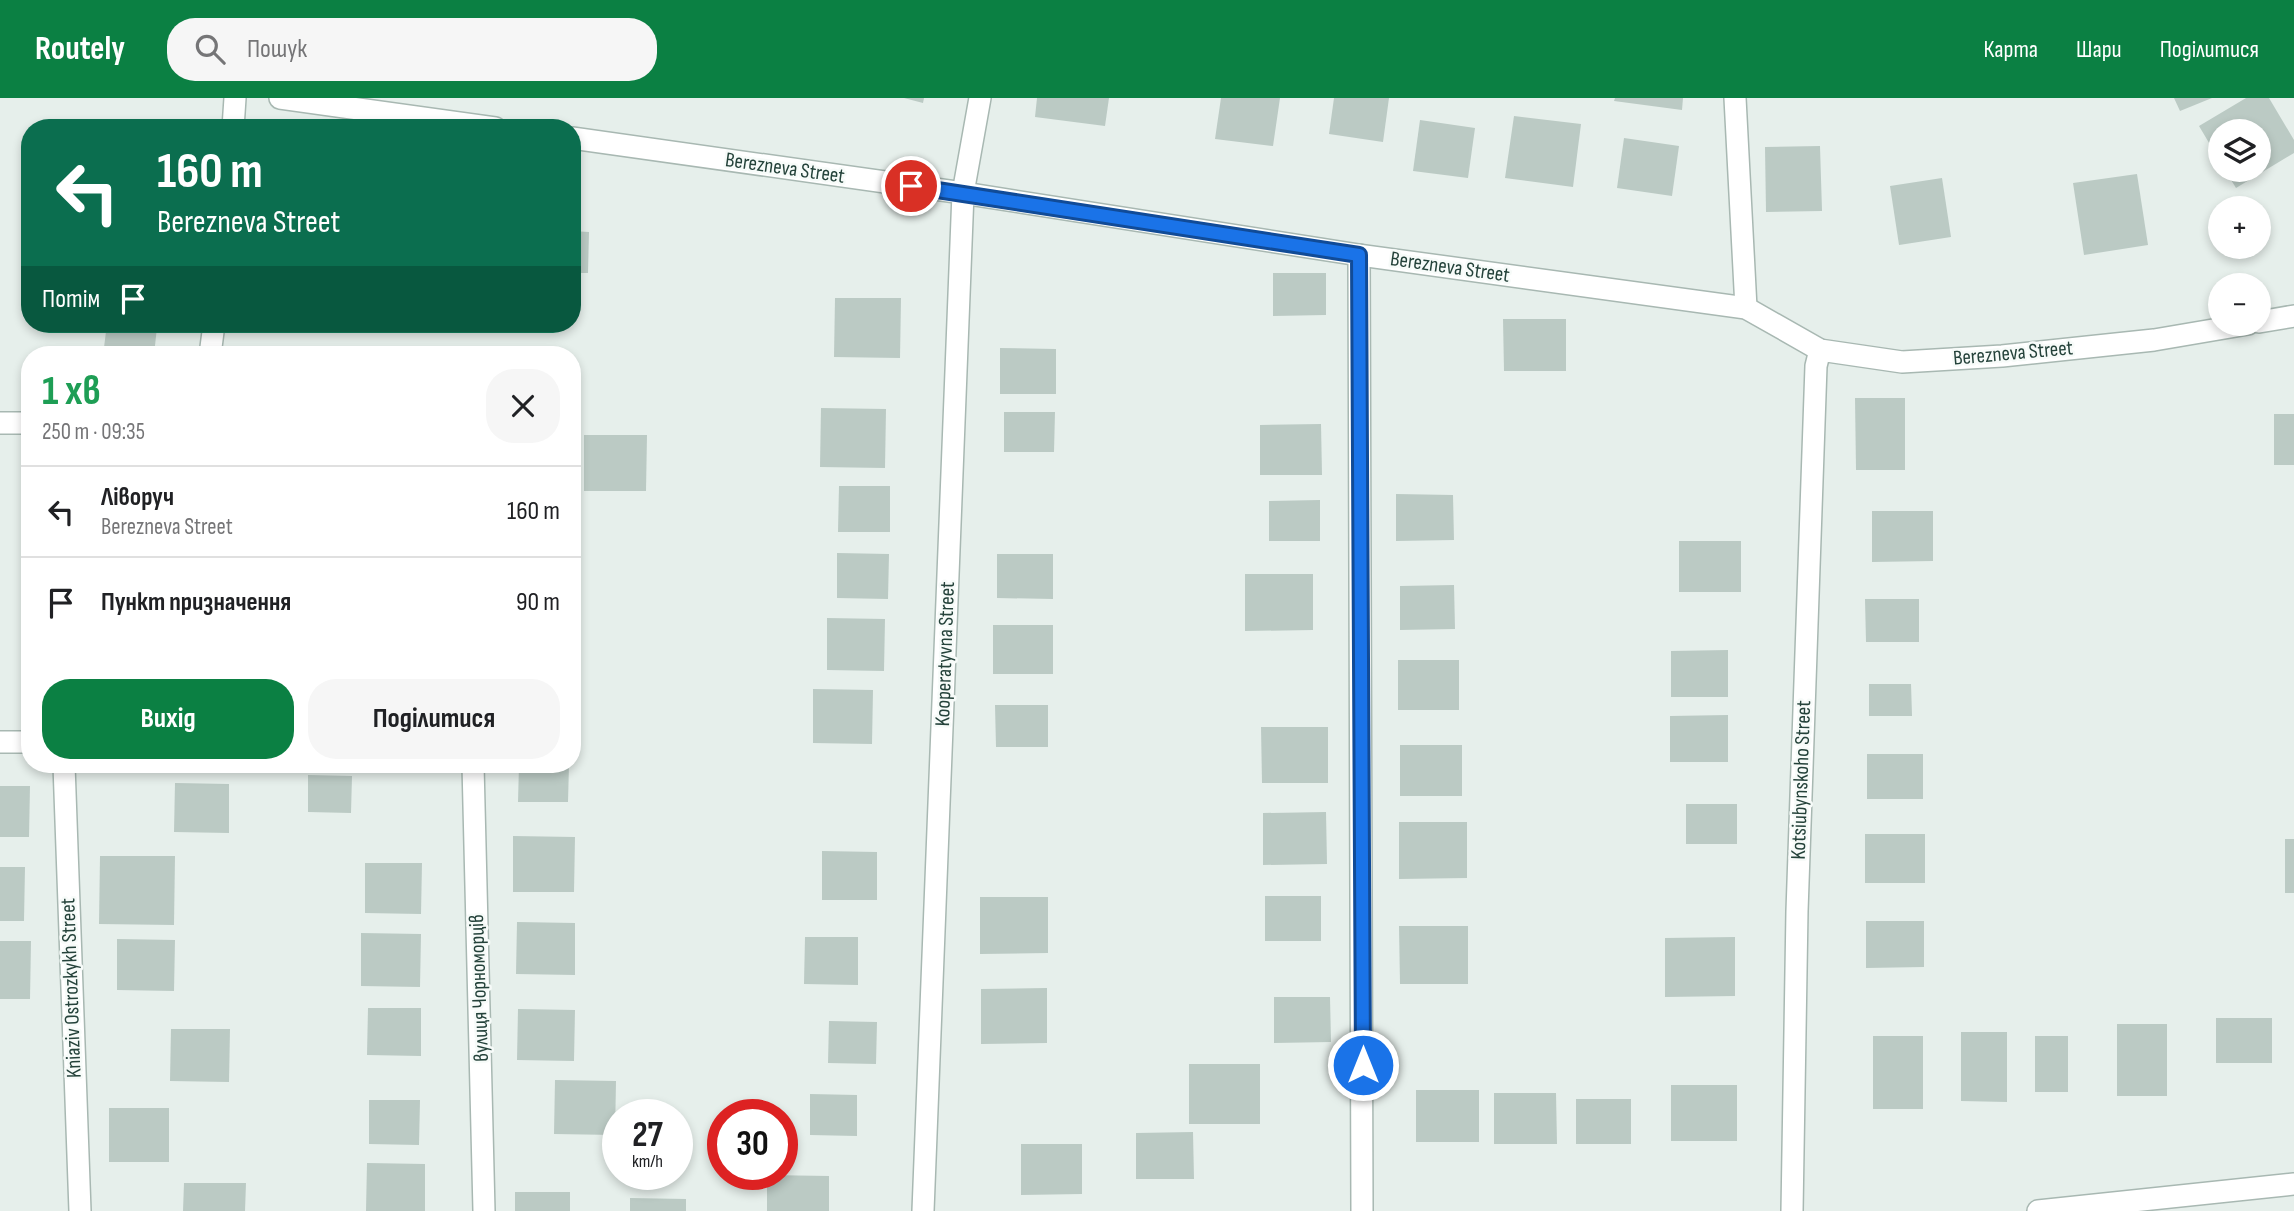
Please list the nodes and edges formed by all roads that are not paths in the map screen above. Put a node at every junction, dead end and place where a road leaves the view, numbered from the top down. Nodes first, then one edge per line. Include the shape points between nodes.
1 (235, 98) edge
2 (280, 98) edge
3 (980, 98) edge
4 (1735, 98) edge
5 (234, 119) edge
6 (430, 119) edge
7 (581, 139) edge
8 (963, 193) junction
9 (1359, 255) junction
10 (1746, 308) junction
11 (2294, 316) edge
12 (2271, 320) edge
13 (2208, 331) edge
14 (1820, 350) junction
15 (0, 423) edge
16 (21, 423) edge
17 (0, 742) edge
18 (21, 743) edge
19 (64, 773) edge
20 (473, 773) edge
21 (2294, 1184) edge
22 (80, 1211) edge
23 (484, 1211) edge
24 (923, 1211) edge
25 (1362, 1211) edge
26 (1792, 1211) edge
27 (2038, 1211) edge

1 - 5 street
2 - 6 street
3 - 8 street, Kooperatyvna Street
4 - 10 street
7 - 8 street, Berezneva Street
8 - 9 street, Berezneva Street
8 - 24 street, Kooperatyvna Street
9 - 10 street, Berezneva Street
9 - 25 street
10 - 14 street, Berezneva Street
11 - 12 street
13 - 14 street, Berezneva Street via 2001,356 1902,362
14 - 26 street, Kotsiubynskoho Street via 1798,883
15 - 16 street
17 - 18 street
19 - 22 street, Kniaziv Ostrozkykh Street
20 - 23 street, вулиця Чорноморців
21 - 27 street

